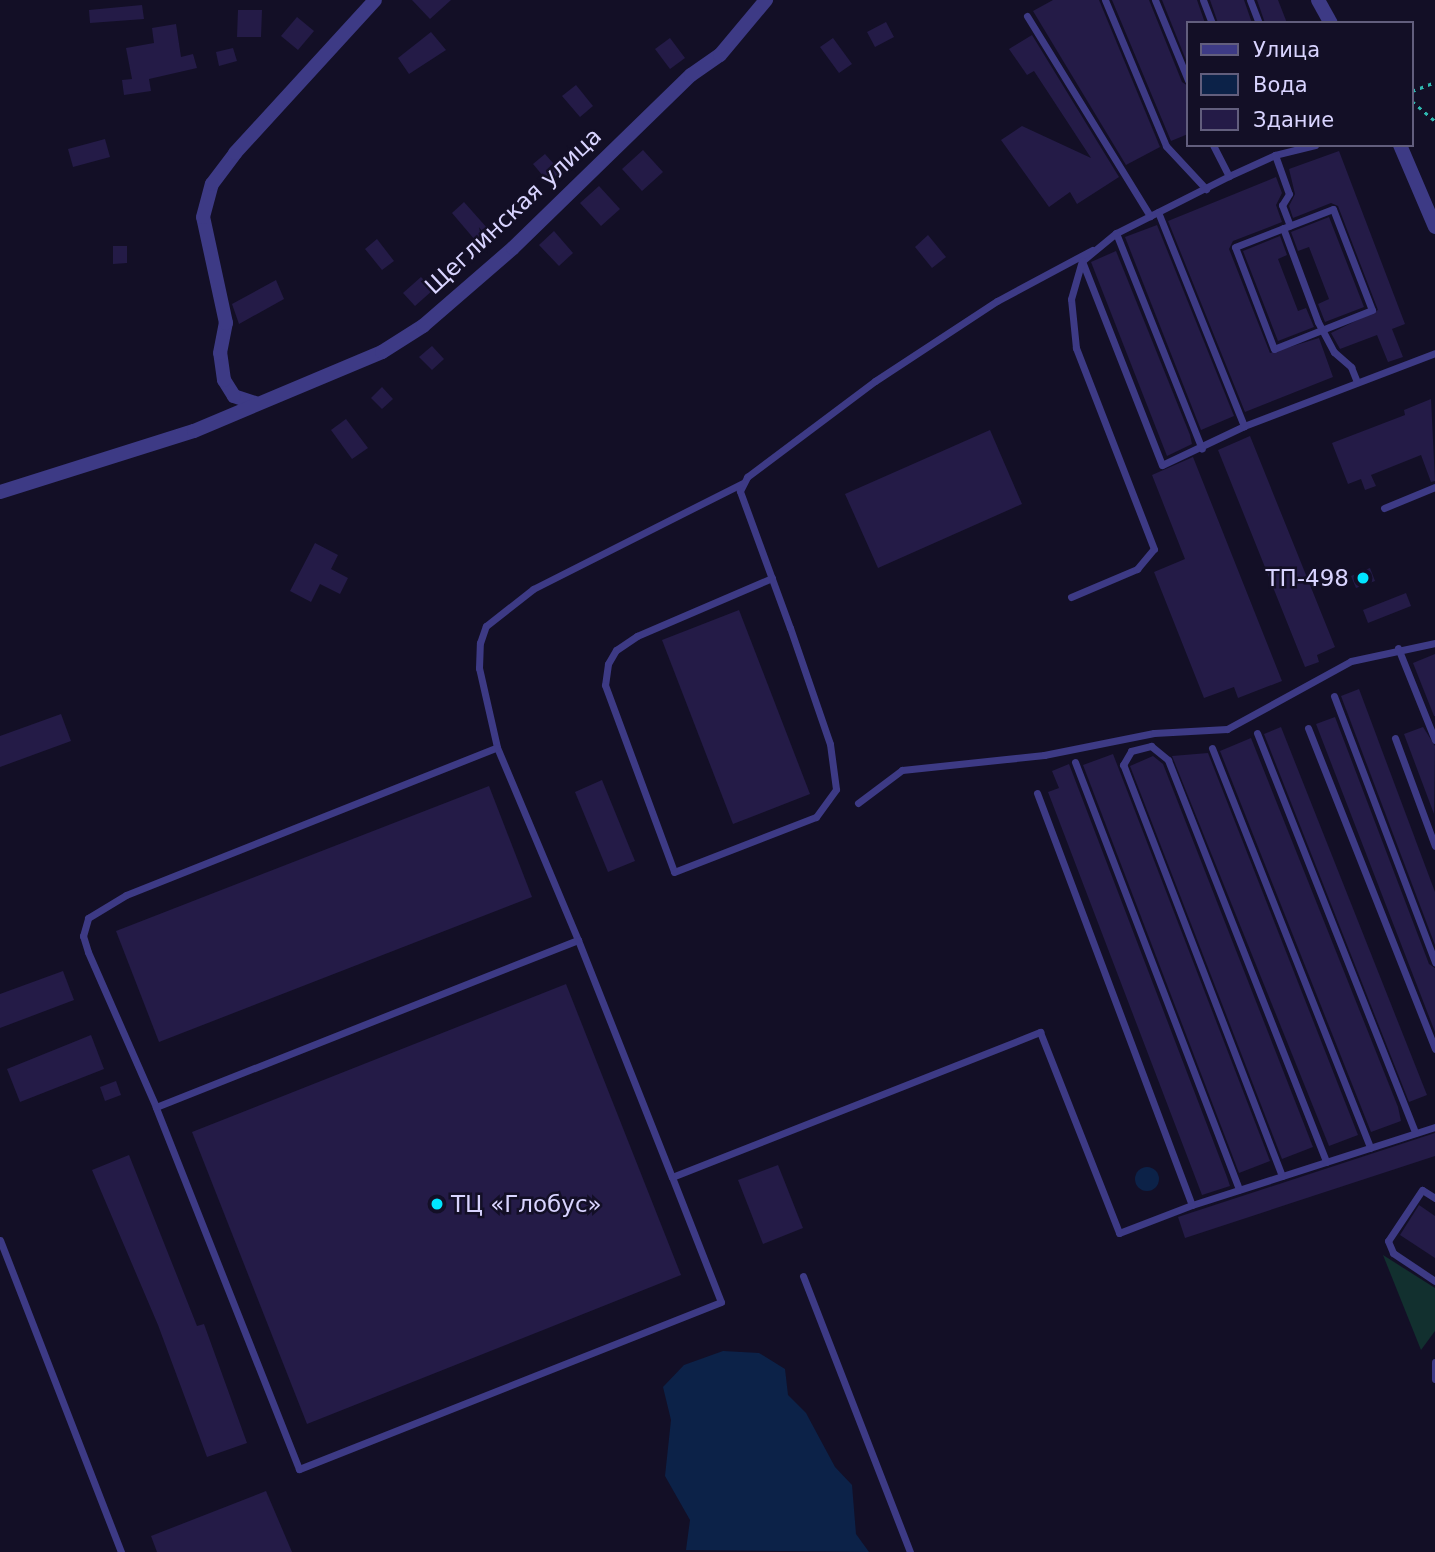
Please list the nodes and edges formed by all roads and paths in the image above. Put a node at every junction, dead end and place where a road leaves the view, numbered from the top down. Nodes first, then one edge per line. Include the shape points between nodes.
1 (375, 0) edge
2 (766, 0) edge
3 (1105, 0) edge
4 (1155, 0) edge
5 (1203, 0) edge
6 (1250, 0) edge
7 (1318, 0) edge
8 (1027, 16) dead end
9 (1211, 21) edge
10 (1258, 21) edge
11 (1330, 21) edge
12 (1186, 75) edge
13 (1435, 82) edge
14 (1414, 90) edge
15 (1414, 103) edge
16 (1435, 121) edge
17 (1214, 147) edge
18 (1307, 147) edge
19 (1401, 147) edge
20 (1275, 155) junction
21 (1229, 176) junction
22 (1206, 189) junction
23 (1158, 212) junction
24 (1150, 216) junction
25 (1287, 227) junction
26 (1435, 227) edge
27 (1116, 233) junction
28 (1092, 250) junction
29 (1082, 261) junction
30 (1324, 329) junction
31 (1435, 353) edge
32 (1357, 382) junction
33 (255, 403) junction
34 (1244, 426) junction
35 (1202, 449) junction
36 (744, 483) junction
37 (1435, 487) edge
38 (0, 492) edge
39 (1384, 508) dead end
40 (772, 579) junction
41 (1071, 597) dead end
42 (1435, 643) edge
43 (1398, 648) junction
44 (1334, 696) dead end
45 (1308, 728) dead end
46 (1257, 733) dead end
47 (1395, 738) dead end
48 (1435, 740) edge
49 (498, 747) junction
50 (1212, 748) dead end
51 (1074, 762) dead end
52 (1037, 793) dead end
53 (858, 803) dead end
54 (1435, 846) edge
55 (578, 940) junction
56 (1435, 962) edge
57 (1435, 1048) edge
58 (156, 1107) junction
59 (1435, 1127) edge
60 (1415, 1133) junction
61 (1370, 1148) junction
62 (1326, 1162) junction
63 (1282, 1176) junction
64 (672, 1177) junction
65 (1240, 1190) junction
66 (1435, 1198) edge
67 (1192, 1205) junction
68 (0, 1240) edge
69 (803, 1276) dead end
70 (1435, 1281) edge
71 (1435, 1362) edge
72 (1435, 1378) edge
73 (121, 1552) edge
74 (910, 1552) edge

1 - 33 street via 212,184 203,217 226,323 220,352 224,380 234,396
2 - 33 street, Щеглинская улица via 720,55 691,75 513,248 423,326 382,352
3 - 22 lane via 1166,146
4 - 12 lane
5 - 9 lane
6 - 10 lane
7 - 11 street
8 - 24 lane
13 - 14 path
15 - 16 path
17 - 21 lane
18 - 20 lane
19 - 26 street
20 - 21 lane
20 - 25 lane via 1289,194 1282,205
21 - 22 lane
22 - 23 lane
23 - 24 lane
23 - 34 lane
24 - 27 lane
25 - 30 lane
25 - 30 lane via 1333,209 1372,310
25 - 30 lane via 1235,247 1274,349
27 - 28 lane
27 - 35 lane
28 - 29 lane
28 - 36 lane via 997,301 875,381 820,419
29 - 35 lane via 1162,465
29 - 41 lane via 1071,299 1076,348 1154,550 1137,569
30 - 32 lane via 1334,352 1351,367
31 - 32 lane
32 - 34 lane
33 - 38 street, Щеглинская улица via 194,431
34 - 35 lane
36 - 40 lane via 740,491
36 - 49 lane via 533,589 486,626 479,668
37 - 39 lane
40 - 40 lane via 637,636 616,650 608,664 605,685 674,872 816,817 836,789 830,744
42 - 43 lane
43 - 48 lane
43 - 53 lane via 1351,660 1227,729 1154,733 1044,755 902,771
44 - 56 lane
45 - 57 lane
46 - 60 lane
47 - 54 lane
49 - 55 lane
49 - 58 lane via 126,895 88,918 83,936 88,952
50 - 61 lane
51 - 65 lane
52 - 67 lane
55 - 58 lane
55 - 64 lane
58 - 64 lane via 299,1469 721,1301
59 - 60 lane
60 - 61 lane
61 - 62 lane
62 - 63 lane
62 - 63 lane via 1168,760 1151,746 1131,751 1123,765
63 - 65 lane
64 - 67 lane via 1040,1032 1119,1233
65 - 67 lane
66 - 70 lane via 1422,1190 1388,1241 1393,1253
68 - 73 lane
69 - 74 lane
71 - 72 lane

